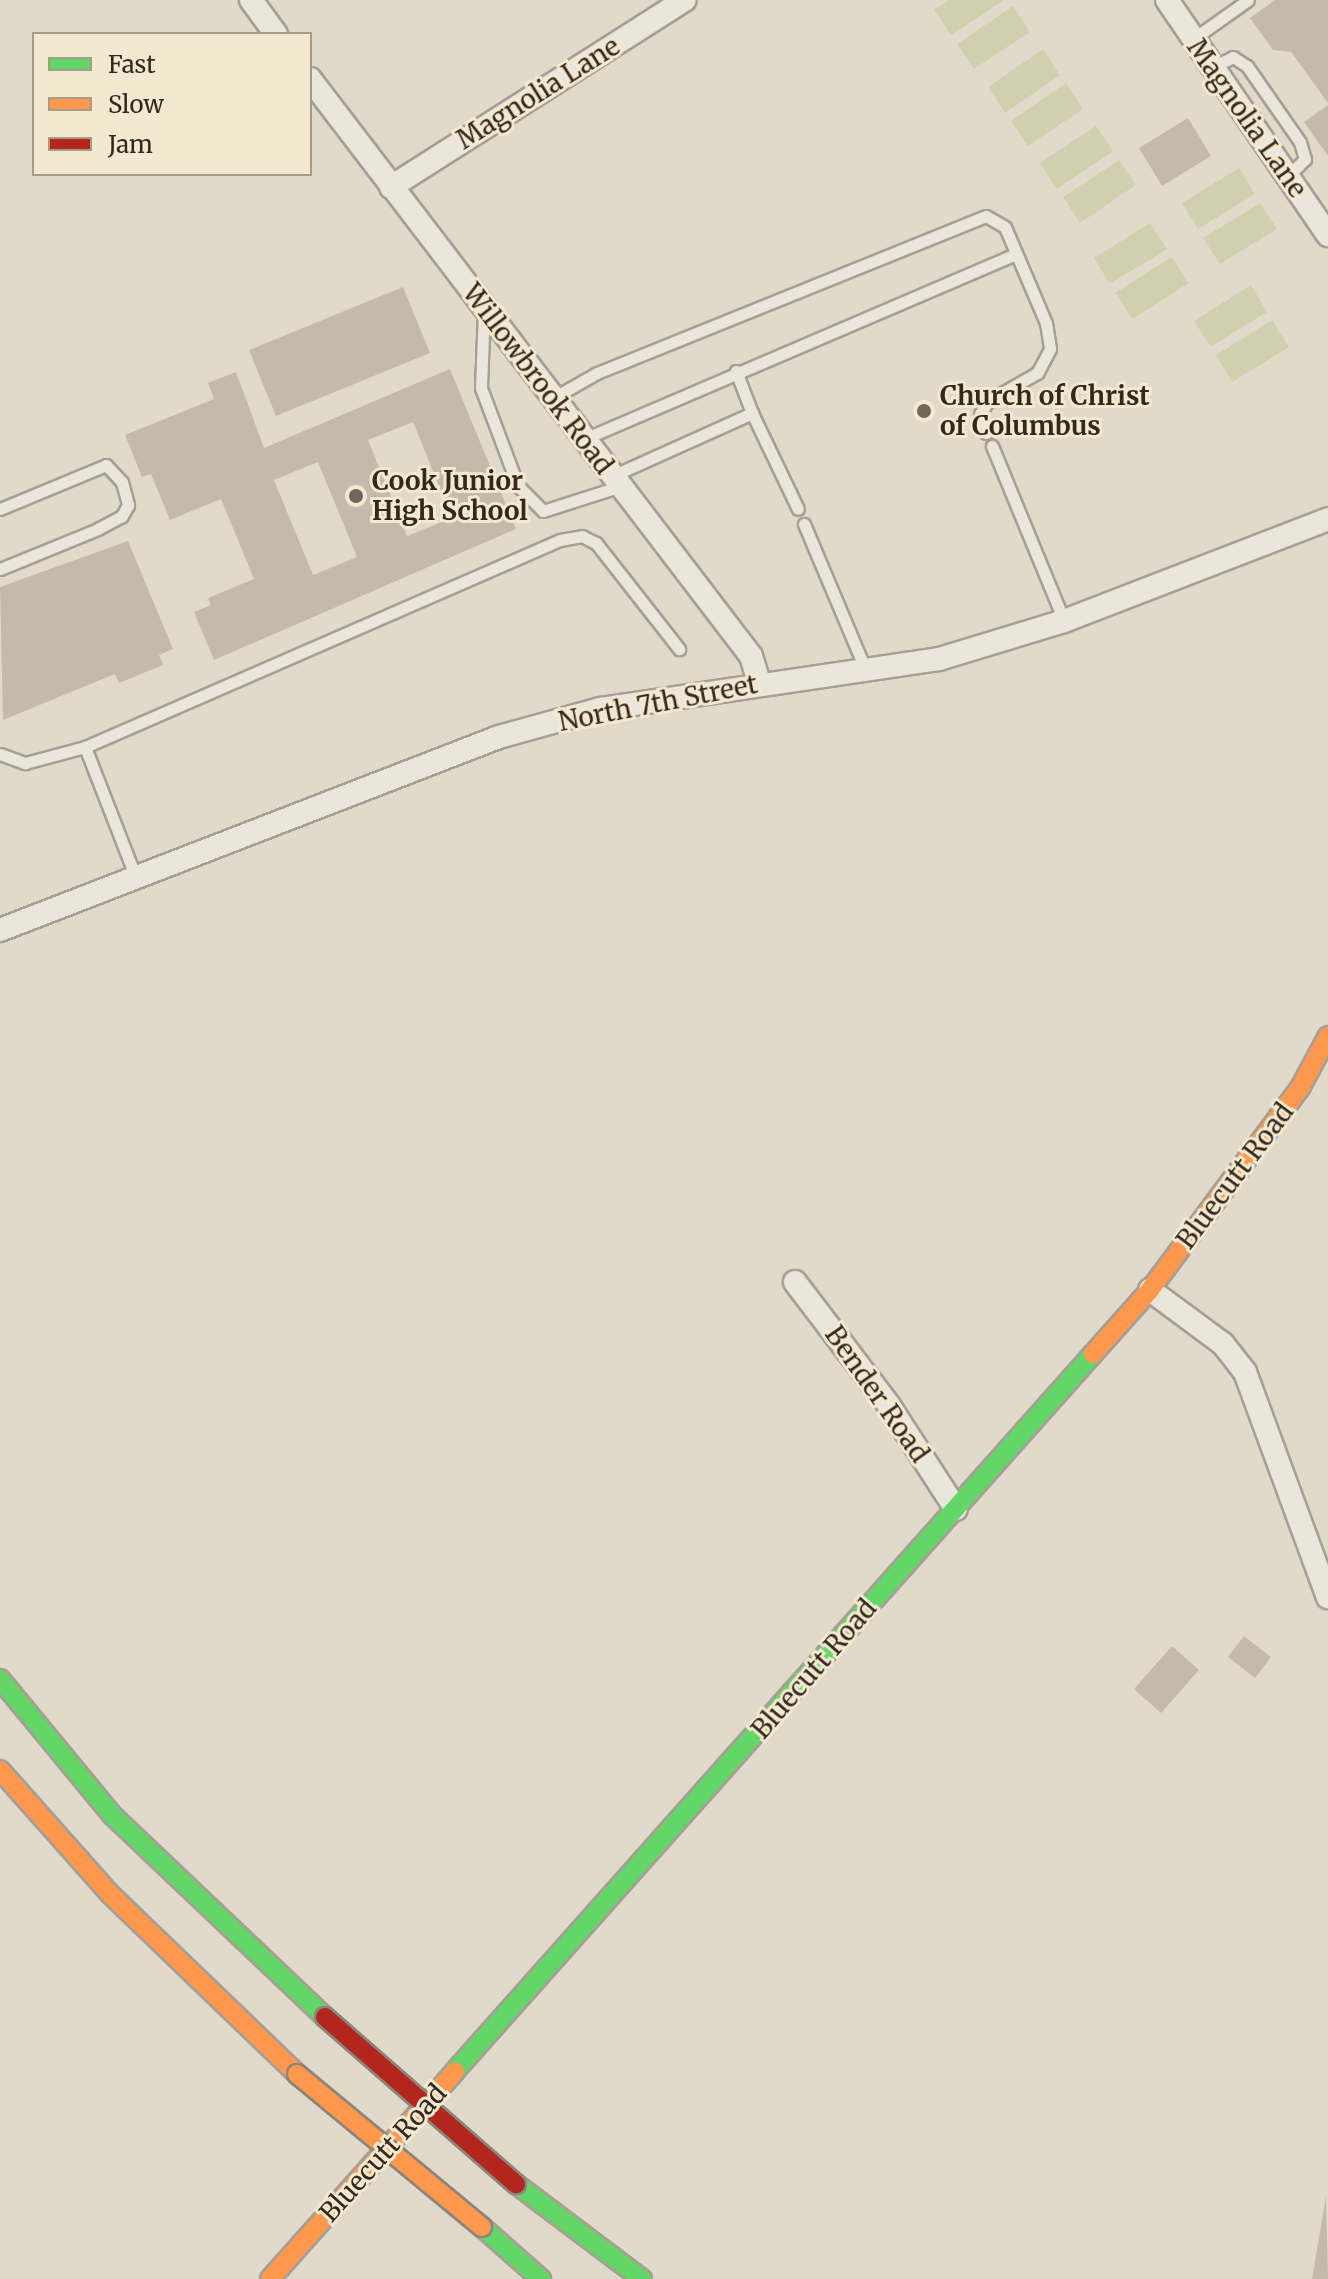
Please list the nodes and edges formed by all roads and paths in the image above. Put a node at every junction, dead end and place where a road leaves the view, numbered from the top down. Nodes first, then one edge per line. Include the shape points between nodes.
1 (251, 0) edge
2 (685, 0) edge
3 (1167, 0) edge
4 (1248, 0) edge
5 (275, 32) edge
6 (1193, 39) junction
7 (312, 82) edge
8 (391, 187) junction
9 (1328, 235) edge
10 (1016, 254) junction
11 (484, 309) junction
12 (736, 371) junction
13 (553, 398) junction
14 (752, 413) junction
15 (986, 433) dead end
16 (584, 439) junction
17 (992, 446) dead end
18 (616, 481) junction
19 (0, 509) edge
20 (798, 509) dead end
21 (1328, 519) edge
22 (804, 524) dead end
23 (0, 569) edge
24 (1064, 621) junction
25 (679, 649) dead end
26 (867, 674) junction
27 (759, 683) junction
28 (85, 747) junction
29 (0, 754) edge
30 (136, 879) junction
31 (0, 930) edge
32 (1328, 1036) edge
33 (795, 1282) dead end
34 (1150, 1290) junction
35 (956, 1509) junction
36 (1328, 1597) edge
37 (0, 1679) edge
38 (0, 1770) edge
39 (516, 2184) junction
40 (482, 2227) junction
41 (270, 2279) edge
42 (531, 2279) edge
43 (541, 2279) edge
44 (624, 2279) edge
45 (642, 2279) edge

1 - 5 street
2 - 8 street, Magnolia Lane
3 - 6 street, Magnolia Lane
4 - 6 lane
6 - 9 street, Magnolia Lane
7 - 8 street, Willowbrook Road
8 - 11 street, Willowbrook Road
10 - 12 lane
10 - 13 lane via 1005,227 986,216 597,373
10 - 15 lane via 1050,349 1037,373 988,401 980,414
11 - 13 street, Willowbrook Road
11 - 18 lane via 481,388 518,486 543,511
12 - 14 lane
12 - 16 lane
13 - 16 street, Willowbrook Road
14 - 18 lane
14 - 20 lane
16 - 18 street, Willowbrook Road
17 - 24 lane
18 - 27 street, Willowbrook Road via 751,656
19 - 23 lane via 106,465 122,482 128,505 122,516 98,529
21 - 24 street, North 7th Street
22 - 26 lane
24 - 26 street, North 7th Street via 977,649
25 - 28 lane via 596,543 582,536 560,540
26 - 27 street, North 7th Street
27 - 30 street, North 7th Street via 600,709 499,737
28 - 29 lane via 25,763 6,762
28 - 30 lane
30 - 31 street, North 7th Street
32 - 34 main road, Bluecutt Road via 1300,1088
33 - 35 street, Bender Road via 888,1404
34 - 35 main road, Bluecutt Road
34 - 36 street via 1223,1344 1245,1372
35 - 41 main road, Bluecutt Road
37 - 39 main road, bridge via 112,1815 325,2017
38 - 40 main road, bridge via 110,1894 297,2074
39 - 44 main road
39 - 45 main road
40 - 42 main road
40 - 43 main road

